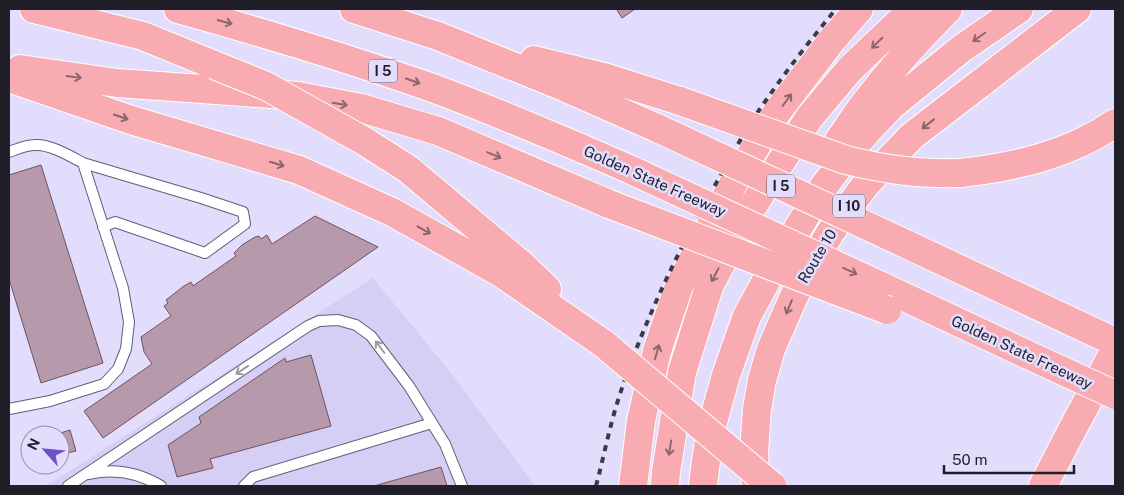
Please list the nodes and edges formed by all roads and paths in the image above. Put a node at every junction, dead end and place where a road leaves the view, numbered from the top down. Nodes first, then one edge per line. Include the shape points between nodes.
1 (34, 9) edge
2 (178, 9) edge
3 (354, 9) edge
4 (859, 9) edge
5 (912, 9) edge
6 (948, 9) edge
7 (1018, 9) edge
8 (1077, 9) edge
9 (438, 36) junction
10 (9, 67) edge
11 (9, 78) edge
12 (1115, 123) edge
13 (9, 152) edge
14 (83, 163) junction
15 (822, 189) junction
16 (799, 225) junction
17 (103, 227) junction
18 (512, 270) junction
19 (883, 297) junction
20 (1046, 310) junction
21 (1115, 334) edge
22 (1115, 342) edge
23 (1115, 350) edge
24 (1115, 395) edge
25 (9, 409) edge
26 (432, 423) junction
27 (84, 476) junction
28 (68, 486) edge
29 (161, 486) edge
30 (244, 486) edge
31 (462, 486) edge
32 (633, 486) edge
33 (665, 486) edge
34 (704, 486) edge
35 (756, 486) edge
36 (772, 486) edge
37 (1042, 486) edge

1 - 18 highway, bridge via 143,36 266,86 408,169
2 -> 19 highway, Golden State Freeway / I 5, bridge via 284,39 426,86 506,117 638,173
3 - 9 highway, I 5
32 -> 4 highway via 641,421 655,360 679,286 734,182 777,112
5 -> 33 highway via 850,69 809,118 751,209 710,284 682,372
6 - 15 highway via 865,103 838,141
7 -> 15 highway via 891,106 850,150
8 - 16 highway via 978,67 907,115 866,149
8 -> 35 highway, Route 10 / I 10 via 912,136 866,184 830,233 794,294 771,348 757,409
9 - 12 highway, bridge via 604,77 846,160 903,171 960,174 1022,164 1077,144
9 - 20 highway, I 5, bridge via 657,128
10 -> 19 highway, bridge via 117,84 298,96 361,108 438,131 609,204
11 -> 18 highway via 131,120 299,170
13 - 14 lane via 36,145 51,148
14 - 17 lane
14 - 17 lane via 243,212 245,224 205,254 115,222
15 - 16 highway
16 - 34 highway via 747,316 711,429
17 - 25 lane via 123,288 129,322 126,349 118,369 104,384 50,401
18 - 36 highway, bridge
19 - 24 highway, Golden State Freeway, bridge via 1026,354
20 - 21 highway
20 - 22 highway, I 5
23 - 37 highway
26 -> 27 lane via 371,336 350,322 325,320 308,326
26 - 30 lane via 253,477
26 - 31 lane via 445,444
27 - 28 lane
27 - 29 lane via 124,472

